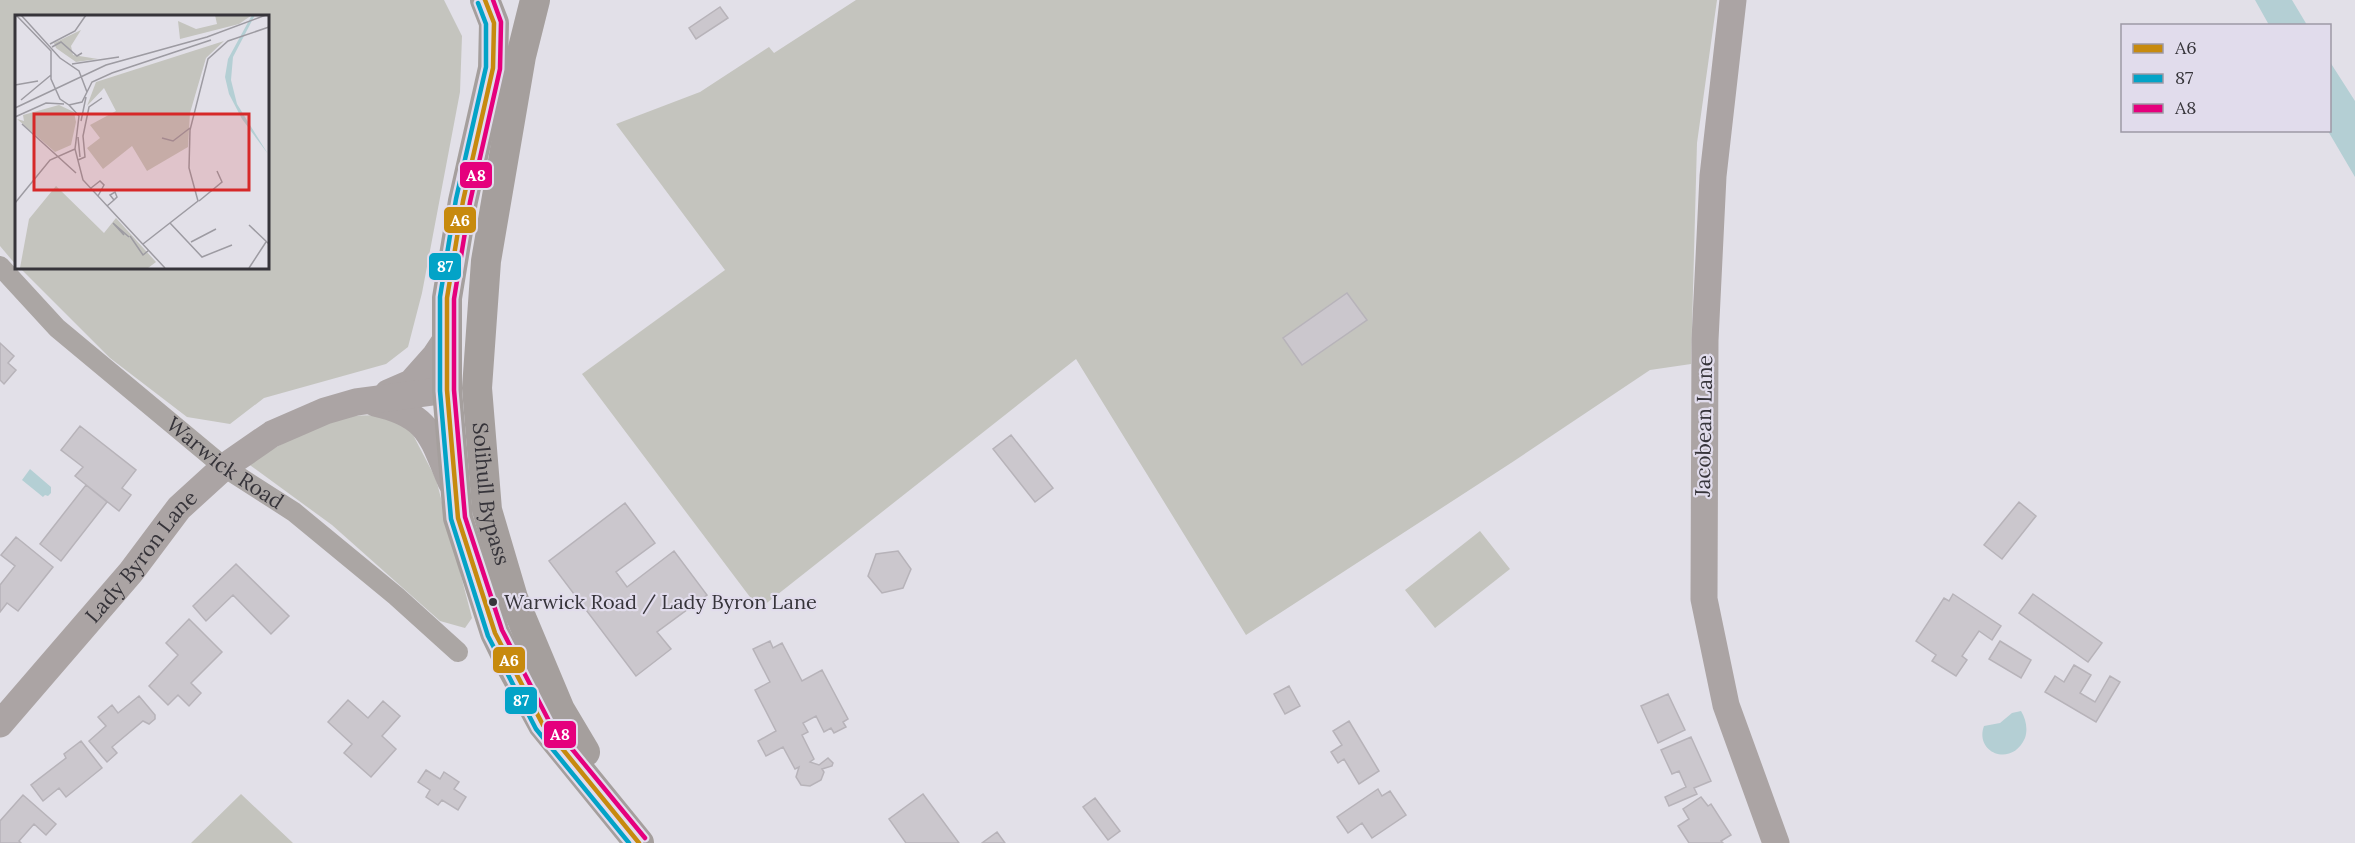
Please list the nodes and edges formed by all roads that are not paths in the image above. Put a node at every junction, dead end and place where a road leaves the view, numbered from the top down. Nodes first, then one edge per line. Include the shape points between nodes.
1 (485, 0) edge
2 (535, 0) edge
3 (1733, 0) edge
4 (499, 181) junction
5 (0, 266) edge
6 (447, 338) junction
7 (447, 390) junction
8 (368, 401) junction
9 (224, 467) junction
10 (454, 488) junction
11 (458, 652) dead end
12 (0, 724) edge
13 (639, 843) edge
14 (1776, 843) edge

1 - 6 main road, Solihull Bypass via 494,23 493,68 452,259
2 - 4 main road
3 - 14 street, Jacobean Lane via 1713,176 1705,340 1704,599 1726,705
4 - 7 main road via 478,236 464,322 463,368 459,379
4 - 13 main road, Solihull Bypass via 486,261 477,388 487,510 513,598 560,710
5 - 9 street, Warwick Road via 57,328
6 - 7 main road, Solihull Bypass
6 - 8 street via 411,383
7 - 8 street, Lady Byron Lane
7 - 10 main road, Solihull Bypass
8 - 9 street, Lady Byron Lane via 301,420 272,434
8 - 10 street via 399,408 413,416 431,435
9 - 11 street, Warwick Road via 294,512
9 - 12 street, Lady Byron Lane via 179,508 130,572
10 - 13 main road, Solihull Bypass via 472,565 495,633 512,668 543,725

